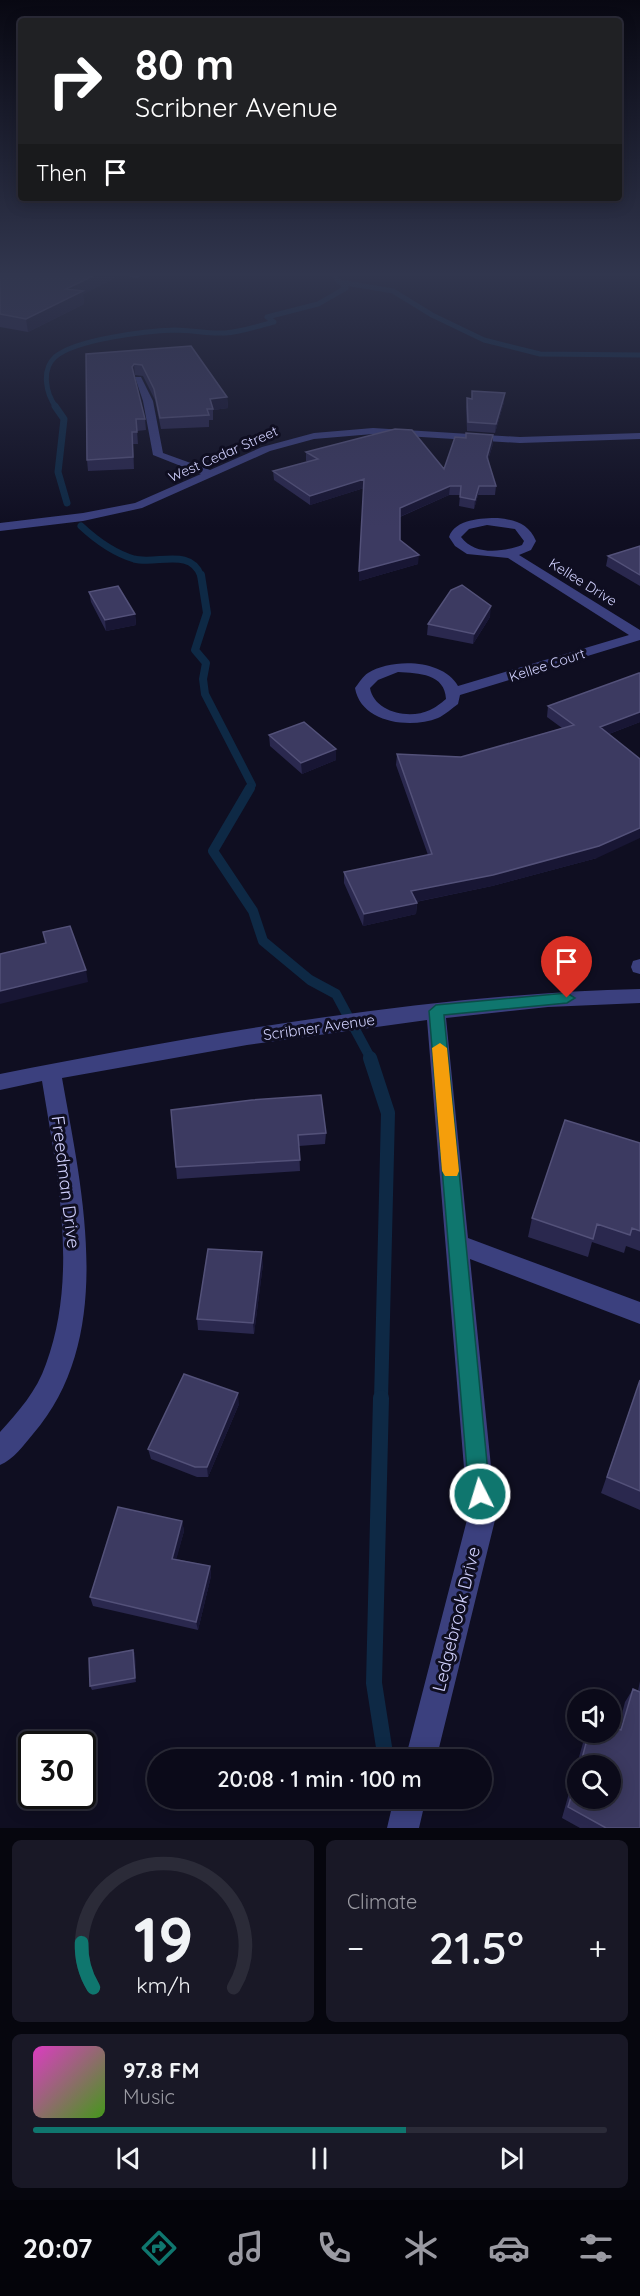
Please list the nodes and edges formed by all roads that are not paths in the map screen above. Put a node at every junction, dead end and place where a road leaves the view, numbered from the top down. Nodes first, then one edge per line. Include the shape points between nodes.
1 (138, 379) edge
2 (640, 436) edge
3 (212, 474) junction
4 (0, 527) edge
5 (510, 554) junction
6 (640, 636) edge
7 (454, 692) junction
8 (640, 996) edge
9 (436, 1011) junction
10 (51, 1071) junction
11 (0, 1082) edge
12 (457, 1245) junction
13 (640, 1313) edge
14 (0, 1452) edge
15 (423, 1749) edge
16 (407, 1809) edge
17 (403, 1828) edge

1 - 3 street via 148,401 158,455
2 - 3 street, West Cedar Street via 548,440 391,431 335,433 266,449
3 - 4 street, West Cedar Street via 125,510
5 - 5 street, Kellee Drive via 527,547 530,541 525,530 482,521 457,531 455,537 464,548 485,554
5 - 6 street, Kellee Drive
6 - 7 street, Kellee Court
7 - 7 street via 453,701 445,709 419,718 386,716 364,702 361,693 370,677 412,668 441,676
8 - 9 street, Scribner Avenue via 549,999
9 - 10 street, Scribner Avenue via 238,1038
9 - 12 street, Ledgebrook Drive
10 - 11 street, Scribner Avenue
10 - 14 street, Freedman Drive via 74,1217 76,1280 70,1328 57,1371 37,1408
12 - 13 street
12 - 15 street, Ledgebrook Drive via 482,1516
16 - 17 street

